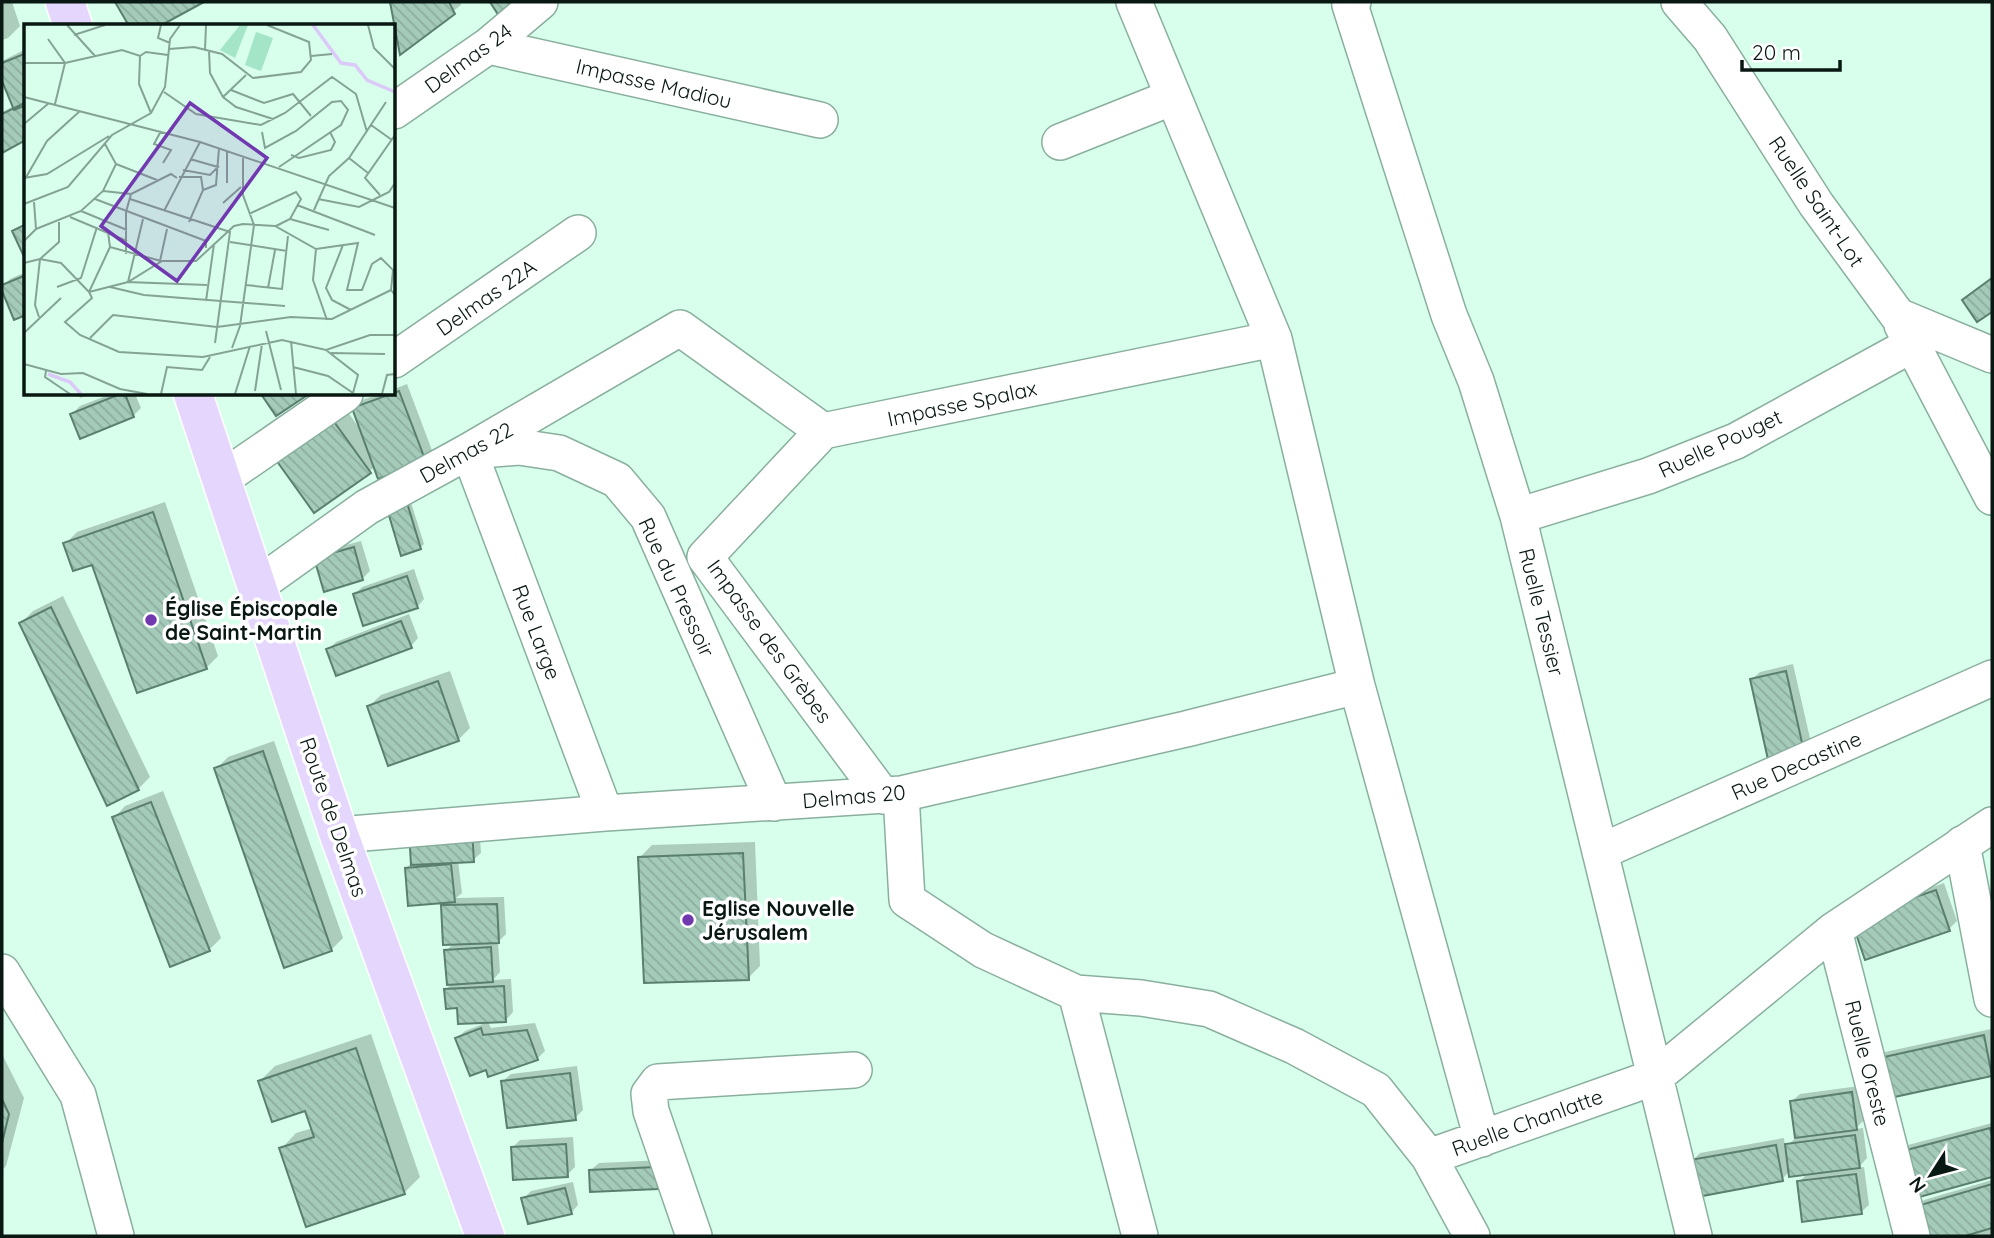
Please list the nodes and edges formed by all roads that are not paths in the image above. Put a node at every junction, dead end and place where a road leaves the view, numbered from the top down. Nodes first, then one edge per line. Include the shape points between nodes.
1 (65, 2) edge
2 (540, 2) edge
3 (1135, 2) edge
4 (1353, 2) edge
5 (1679, 2) edge
6 (72, 24) edge
7 (488, 46) junction
8 (1173, 97) junction
9 (396, 110) edge
10 (820, 120) dead end
11 (1060, 142) dead end
12 (578, 233) dead end
13 (1904, 330) junction
14 (1274, 339) junction
15 (1992, 355) edge
16 (396, 359) edge
17 (194, 396) edge
18 (342, 396) edge
19 (823, 431) junction
20 (468, 451) junction
21 (223, 478) junction
22 (1992, 496) edge
23 (1518, 516) junction
24 (258, 585) junction
25 (1992, 678) edge
26 (1357, 686) junction
27 (892, 795) junction
28 (774, 803) junction
29 (605, 813) junction
30 (1992, 825) edge
31 (339, 835) junction
32 (1962, 844) junction
33 (1600, 852) junction
34 (1834, 930) junction
35 (2, 972) edge
36 (1076, 993) junction
37 (1992, 999) edge
38 (854, 1070) dead end
39 (1655, 1077) junction
40 (1482, 1139) junction
41 (1429, 1157) junction
42 (116, 1236) edge
43 (485, 1236) edge
44 (694, 1236) edge
45 (1140, 1236) edge
46 (1472, 1236) edge
47 (1694, 1236) edge
48 (1912, 1236) edge

1 - 6 main road
2 - 7 street, Delmas 24
3 - 8 street
4 - 23 street, Ruelle Tessier via 1350,5 1441,289 1476,381
5 - 13 street, Ruelle Saint-Lot via 1710,38 1816,204
7 - 9 street, Delmas 24
7 - 10 street, Impasse Madiou
8 - 11 street
8 - 14 street
12 - 16 street, Delmas 22A
13 - 15 street
13 - 22 street, Ruelle Saint-Lot
13 - 23 street, Ruelle Pouget via 1736,441 1648,476
14 - 19 street, Impasse Spalax
14 - 26 street
17 - 21 main road, Route de Delmas
18 - 21 street
19 - 20 street, Delmas 22 via 680,328
19 - 27 street, Impasse des Grèbes via 705,556
20 - 24 street, Delmas 22 via 367,507
20 - 28 street, Rue du Pressoir via 519,447 559,453 617,480 648,517
20 - 29 street, Rue Large
21 - 24 main road, Route de Delmas
23 - 33 street, Ruelle Tessier
24 - 31 main road, Route de Delmas
25 - 33 street, Rue Decastine
26 - 27 street, Delmas 20
26 - 40 street
27 - 28 street, Delmas 20
27 - 36 street, Ruelle Chanlatte via 907,900 983,950
28 - 29 street, Delmas 20
29 - 31 street, Delmas 20
30 - 32 street, Ruelle Chanlatte
31 - 43 main road, Route de Delmas
32 - 34 street, Ruelle Chanlatte
32 - 37 street
33 - 39 street, Ruelle Tessier
34 - 39 street, Ruelle Chanlatte
34 - 48 street, Ruelle Oreste
35 - 42 street via 78,1096
36 - 41 street, Ruelle Chanlatte via 1209,1009 1294,1046 1377,1090
36 - 45 street
38 - 44 street via 659,1082 649,1094 651,1111
39 - 40 street, Ruelle Chanlatte
39 - 47 street, Ruelle Tessier
40 - 41 street, Ruelle Chanlatte
41 - 46 street

